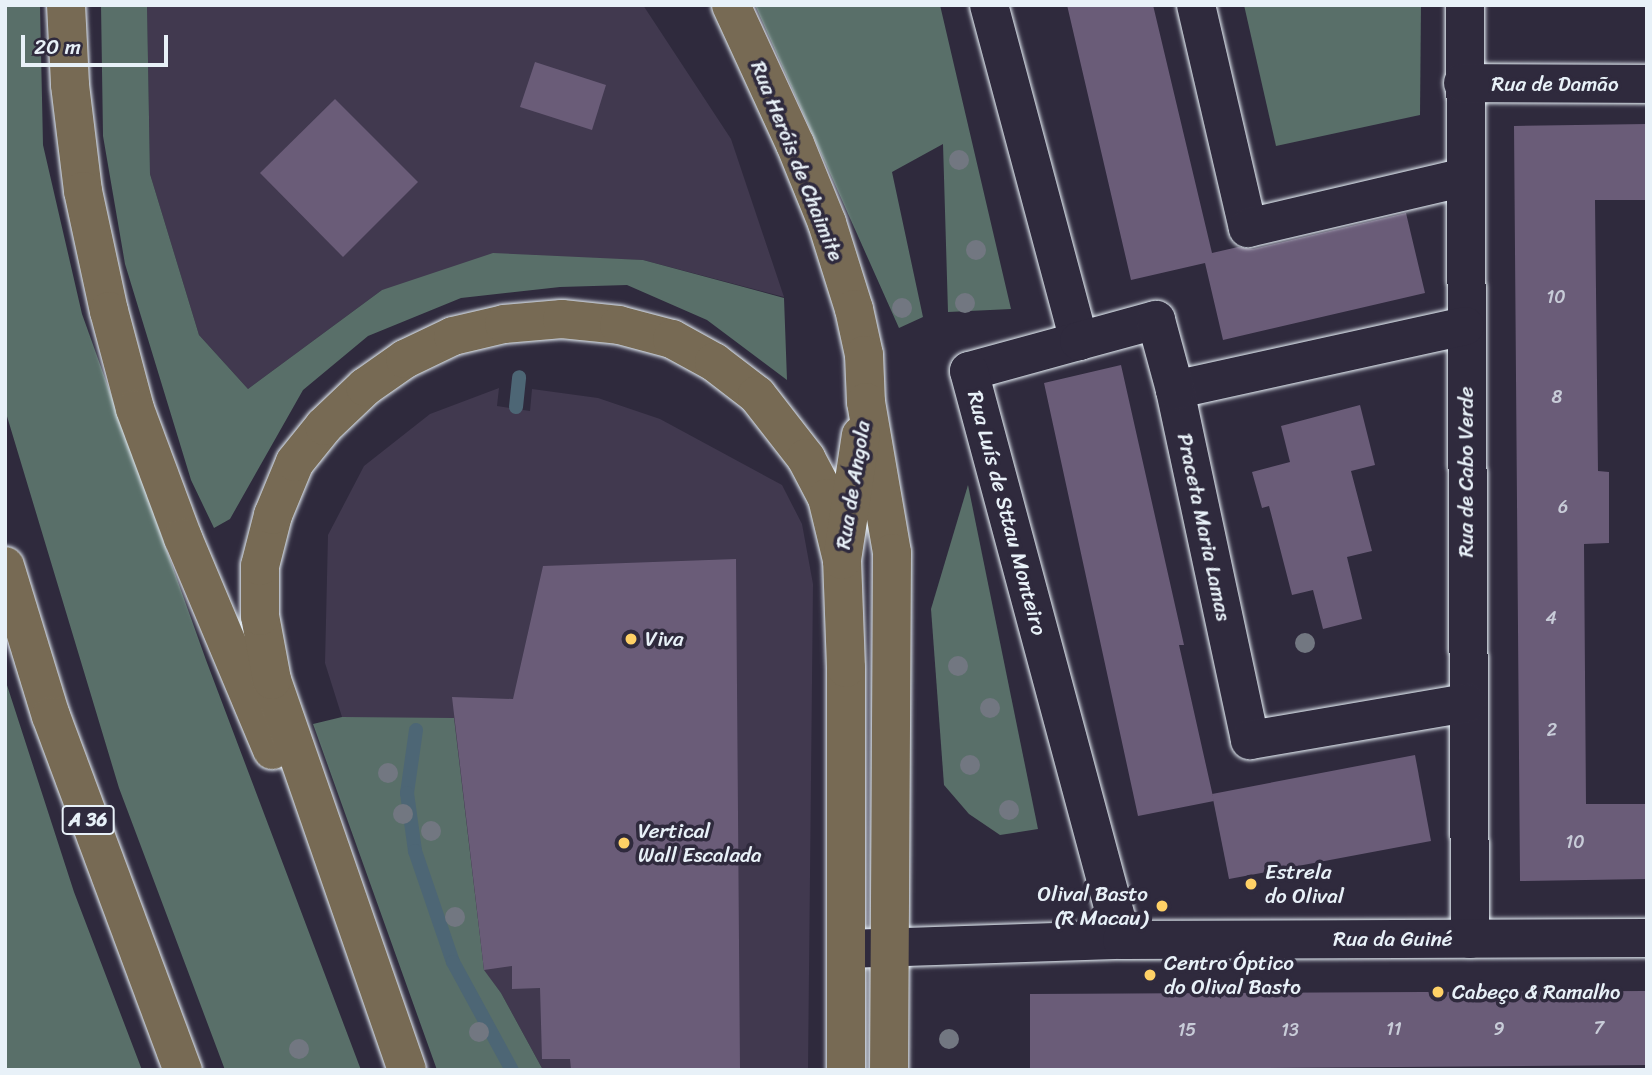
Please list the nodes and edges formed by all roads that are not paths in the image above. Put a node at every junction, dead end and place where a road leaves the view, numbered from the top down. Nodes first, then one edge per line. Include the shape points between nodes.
1 (66, 5) edge
2 (731, 5) edge
3 (989, 5) edge
4 (1196, 5) edge
5 (1465, 5) edge
6 (1464, 83) junction
7 (1647, 84) edge
8 (1465, 177) junction
9 (1465, 326) junction
10 (1079, 341) junction
11 (1174, 390) junction
12 (866, 402) junction
13 (842, 560) junction
14 (5, 566) edge
15 (1467, 703) junction
16 (1647, 938) edge
17 (1470, 939) junction
18 (1122, 940) junction
19 (888, 946) junction
20 (846, 949) junction
21 (375, 979) junction
22 (183, 1070) edge
23 (407, 1070) edge
24 (846, 1070) edge
25 (890, 1070) edge

1 - 21 main road via 83,191 135,409 243,686
2 - 12 main road, Rua Heróis de Chaimite via 827,223 864,355
3 - 10 street
4 - 8 street via 1248,228
5 - 6 street, Rua de Cabo Verde
6 - 7 street, Rua de Damão
6 - 8 street, Rua de Cabo Verde
8 - 9 street, Rua de Cabo Verde
9 - 11 street
9 - 15 street, Rua de Cabo Verde
10 - 11 street via 1156,320
10 - 18 street, Rua Luís de Sttau Monteiro via 969,371
11 - 15 street, Praceta Maria Lamas via 1250,740
12 - 13 main road, Rua de Angola
12 - 19 main road, Rua de Angola via 892,553
13 - 20 main road, Rua de Angola
13 - 21 main road via 827,498 788,431 757,395 714,362 671,339 619,325 562,319 504,324 453,336 405,359 365,387 295,462 273,515 260,566 260,616 272,680
14 - 22 main road, A 36 via 51,716
15 - 17 street, Rua de Cabo Verde
16 - 17 street, Rua da Guiné
17 - 18 street, Rua da Guiné
18 - 19 street, Rua da Guiné
19 - 20 street, Rua da Guiné
19 - 25 main road, Rua de Angola
20 - 24 main road, Rua de Angola
21 - 23 main road

